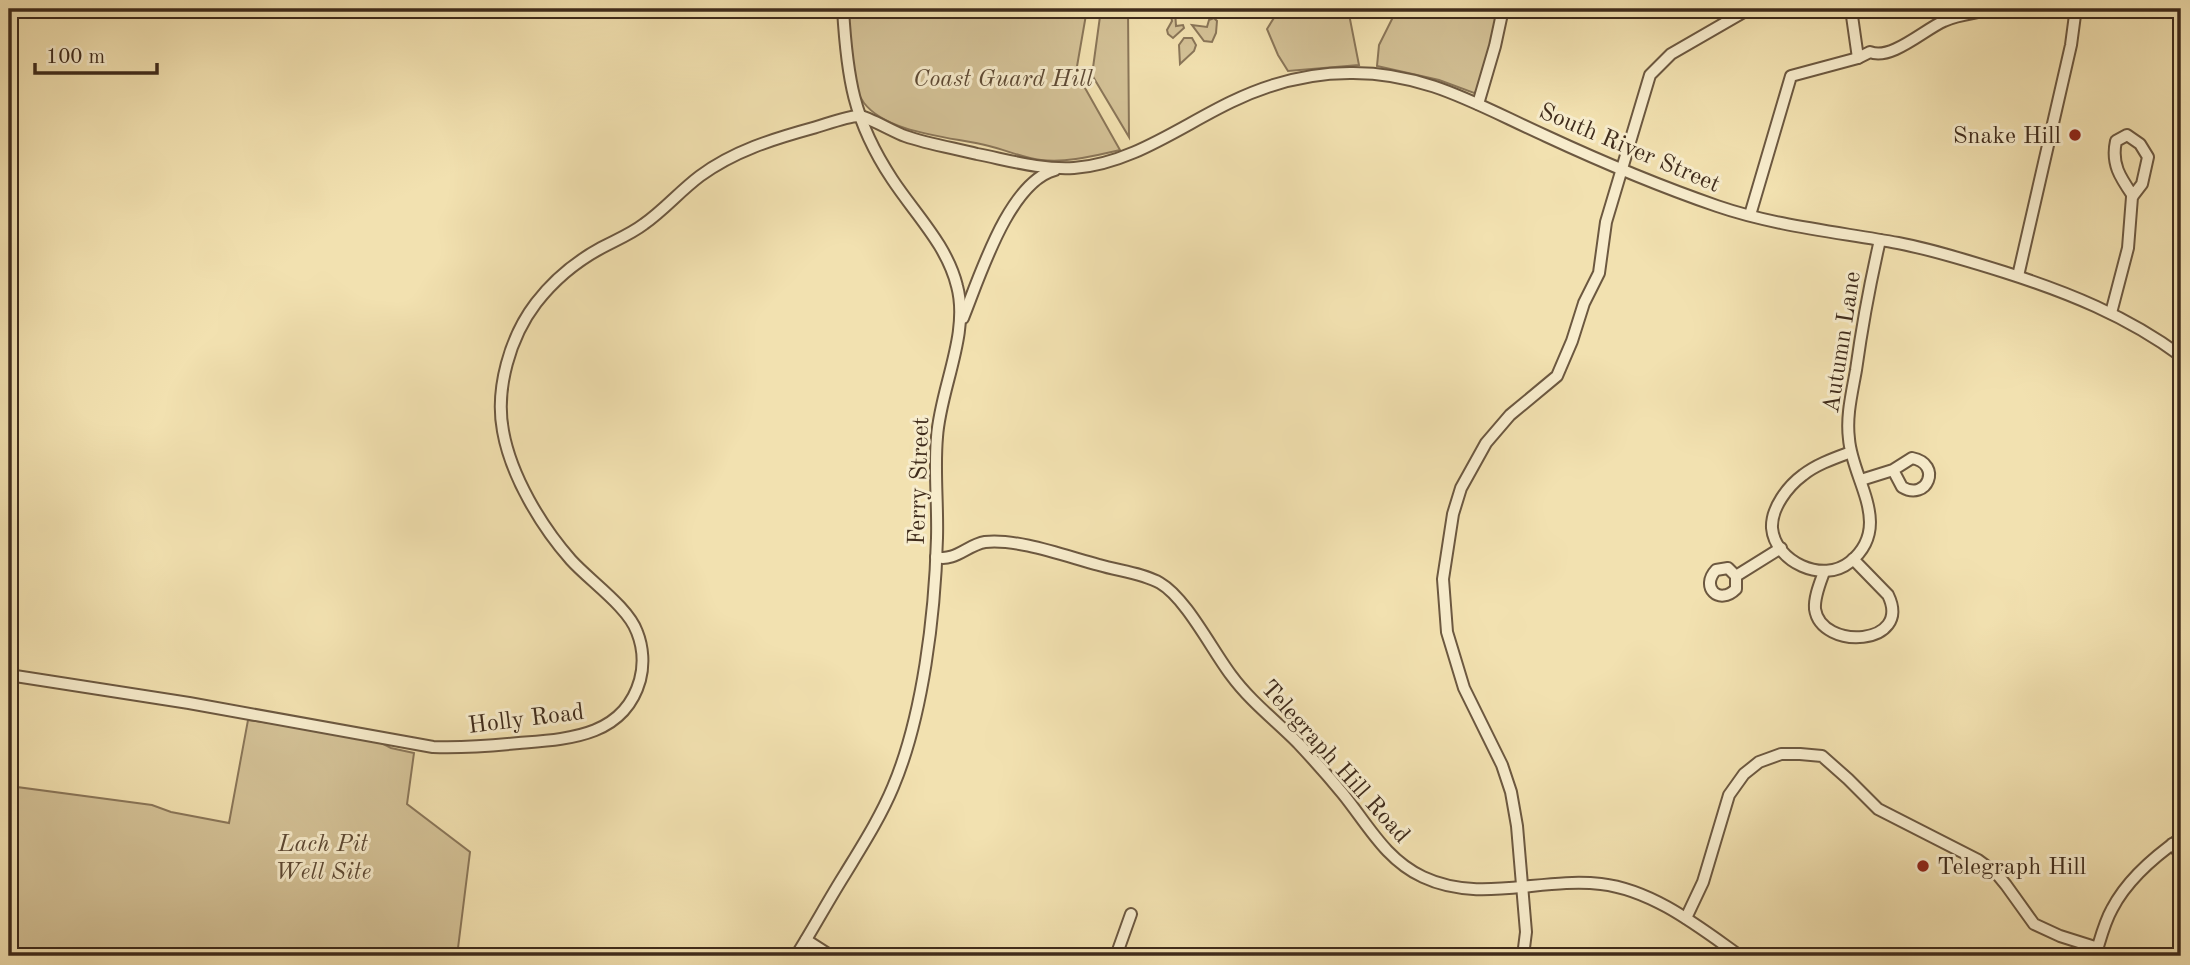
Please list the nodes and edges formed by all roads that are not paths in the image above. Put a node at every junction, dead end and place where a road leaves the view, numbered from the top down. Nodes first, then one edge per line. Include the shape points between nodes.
1 (843, 9) edge
2 (1503, 9) edge
3 (1749, 9) edge
4 (1849, 9) edge
5 (1992, 9) edge
6 (2074, 15) dead end
7 (1858, 58) junction
8 (1478, 104) junction
9 (858, 116) junction
10 (1064, 168) junction
11 (1623, 169) junction
12 (2133, 196) junction
13 (1750, 215) junction
14 (1880, 240) junction
15 (2018, 276) junction
16 (2111, 313) junction
17 (959, 327) junction
18 (2181, 356) edge
19 (1851, 452) junction
20 (1893, 470) dead end
21 (1861, 480) junction
22 (1781, 548) junction
23 (936, 557) junction
24 (1853, 559) junction
25 (1824, 572) junction
26 (1737, 576) dead end
27 (9, 675) edge
28 (2177, 841) edge
29 (2181, 855) edge
30 (1521, 886) junction
31 (1131, 914) dead end
32 (1686, 918) junction
33 (806, 940) junction
34 (2097, 952) edge
35 (796, 956) edge
36 (831, 956) edge
37 (1116, 956) edge
38 (1523, 956) edge
39 (1740, 956) edge

1 - 9 street, Ferry Street via 846,62
2 - 8 street
3 - 11 street via 1671,54 1654,69
4 - 7 street
5 - 7 street via 1945,20 1909,43
6 - 15 street
7 - 13 street via 1791,76
8 - 10 street, South River Street via 1451,90 1399,76 1317,75 1254,92 1125,155
8 - 11 street, South River Street
9 - 10 street, South River Street via 913,139
9 - 17 street, Ferry Street via 891,178 948,259 958,290
9 - 27 street, Holly Road via 768,141 715,166 648,222 573,266 522,324 503,384 504,439 552,537 630,618 637,631 643,666 639,686 616,719 585,735 559,740 433,747
10 - 17 street, South River Street via 1042,174 1014,203
11 - 13 street, South River Street
11 - 30 street via 1606,222 1600,273 1557,376 1510,415 1479,454 1457,499 1448,542 1443,579 1447,632 1464,688 1511,792
12 - 12 street via 2142,184 2148,157 2127,135 2116,141 2113,156
12 - 16 street via 2128,248
13 - 14 street, South River Street
14 - 15 street, South River Street
14 - 19 street, Autumn Lane via 1850,406
15 - 16 street, South River Street
16 - 18 street, South River Street
17 - 23 street, Ferry Street via 937,436
19 - 21 street, Autumn Lane
19 - 22 street via 1812,468 1785,494 1772,524
20 - 21 street
21 - 24 street, Autumn Lane via 1870,520 1867,538
22 - 25 street via 1800,565
22 - 26 street
23 - 30 street, Telegraph Hill Road via 950,558 984,542 1000,542 1158,582 1176,597 1242,688 1298,743 1376,839 1405,867 1458,889
23 - 33 street, Ferry Street via 925,667 900,769 874,827
24 - 25 street
24 - 25 street via 1891,602 1887,626 1876,635 1848,636 1820,620 1815,600
28 - 29 street
28 - 34 street via 2150,862 2118,899
30 - 32 street, Telegraph Hill Road via 1613,886
30 - 38 street via 1526,932
31 - 37 street
32 - 34 street via 1703,881 1729,795 1759,762 1781,754 1800,754 1822,757 1878,809 1978,860 1997,874 2034,924
32 - 39 street, Telegraph Hill Road
33 - 35 street, Ferry Street
33 - 36 street

